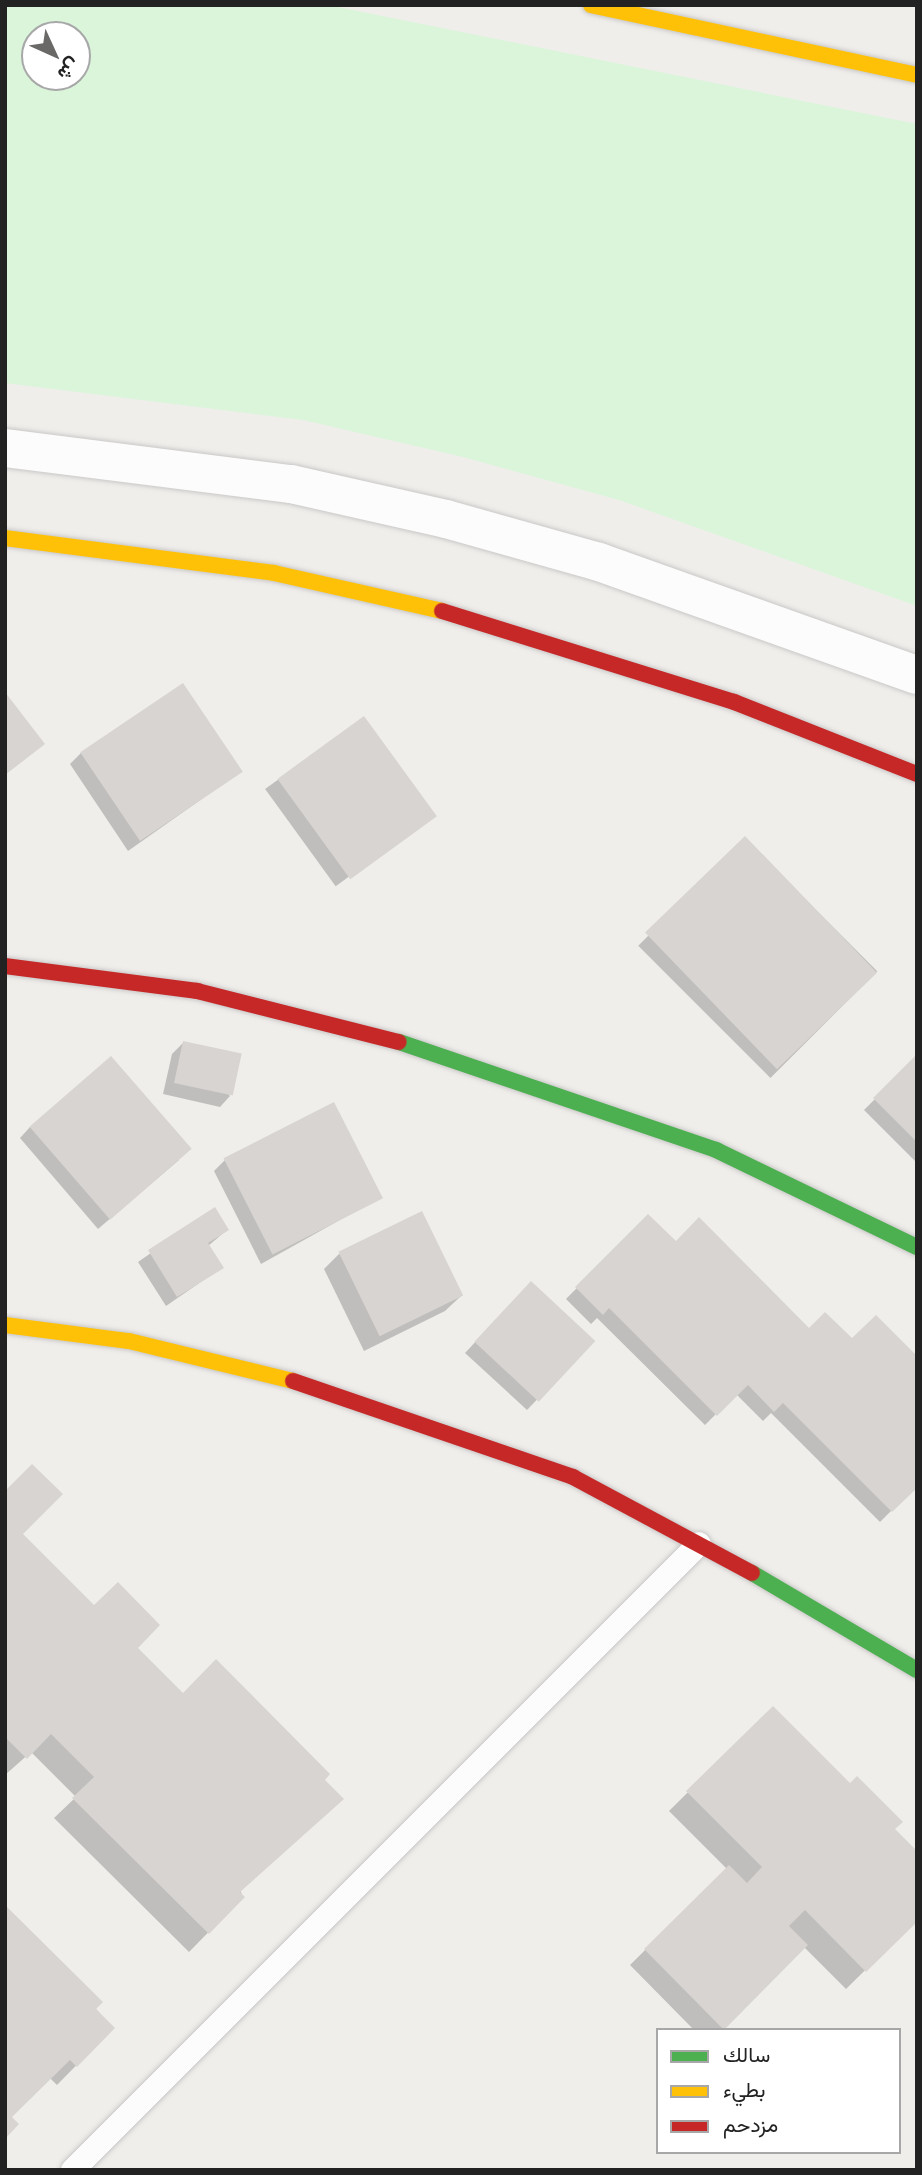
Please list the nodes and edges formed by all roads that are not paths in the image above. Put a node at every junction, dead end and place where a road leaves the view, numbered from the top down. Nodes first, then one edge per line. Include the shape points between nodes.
1 (591, 5) edge
2 (917, 75) edge
3 (5, 448) edge
4 (5, 538) edge
5 (917, 675) edge
6 (917, 774) edge
7 (5, 966) edge
8 (917, 1247) edge
9 (5, 1325) edge
10 (699, 1544) junction
11 (917, 1670) edge
12 (74, 2170) edge

1 - 2 street
3 - 5 street via 291,484 446,519 612,566
4 - 6 street via 275,573 425,606 734,702
7 - 8 street via 197,991 445,1053 716,1150
9 - 10 street via 129,1341 337,1393 572,1477
10 - 11 street
10 - 12 lane

